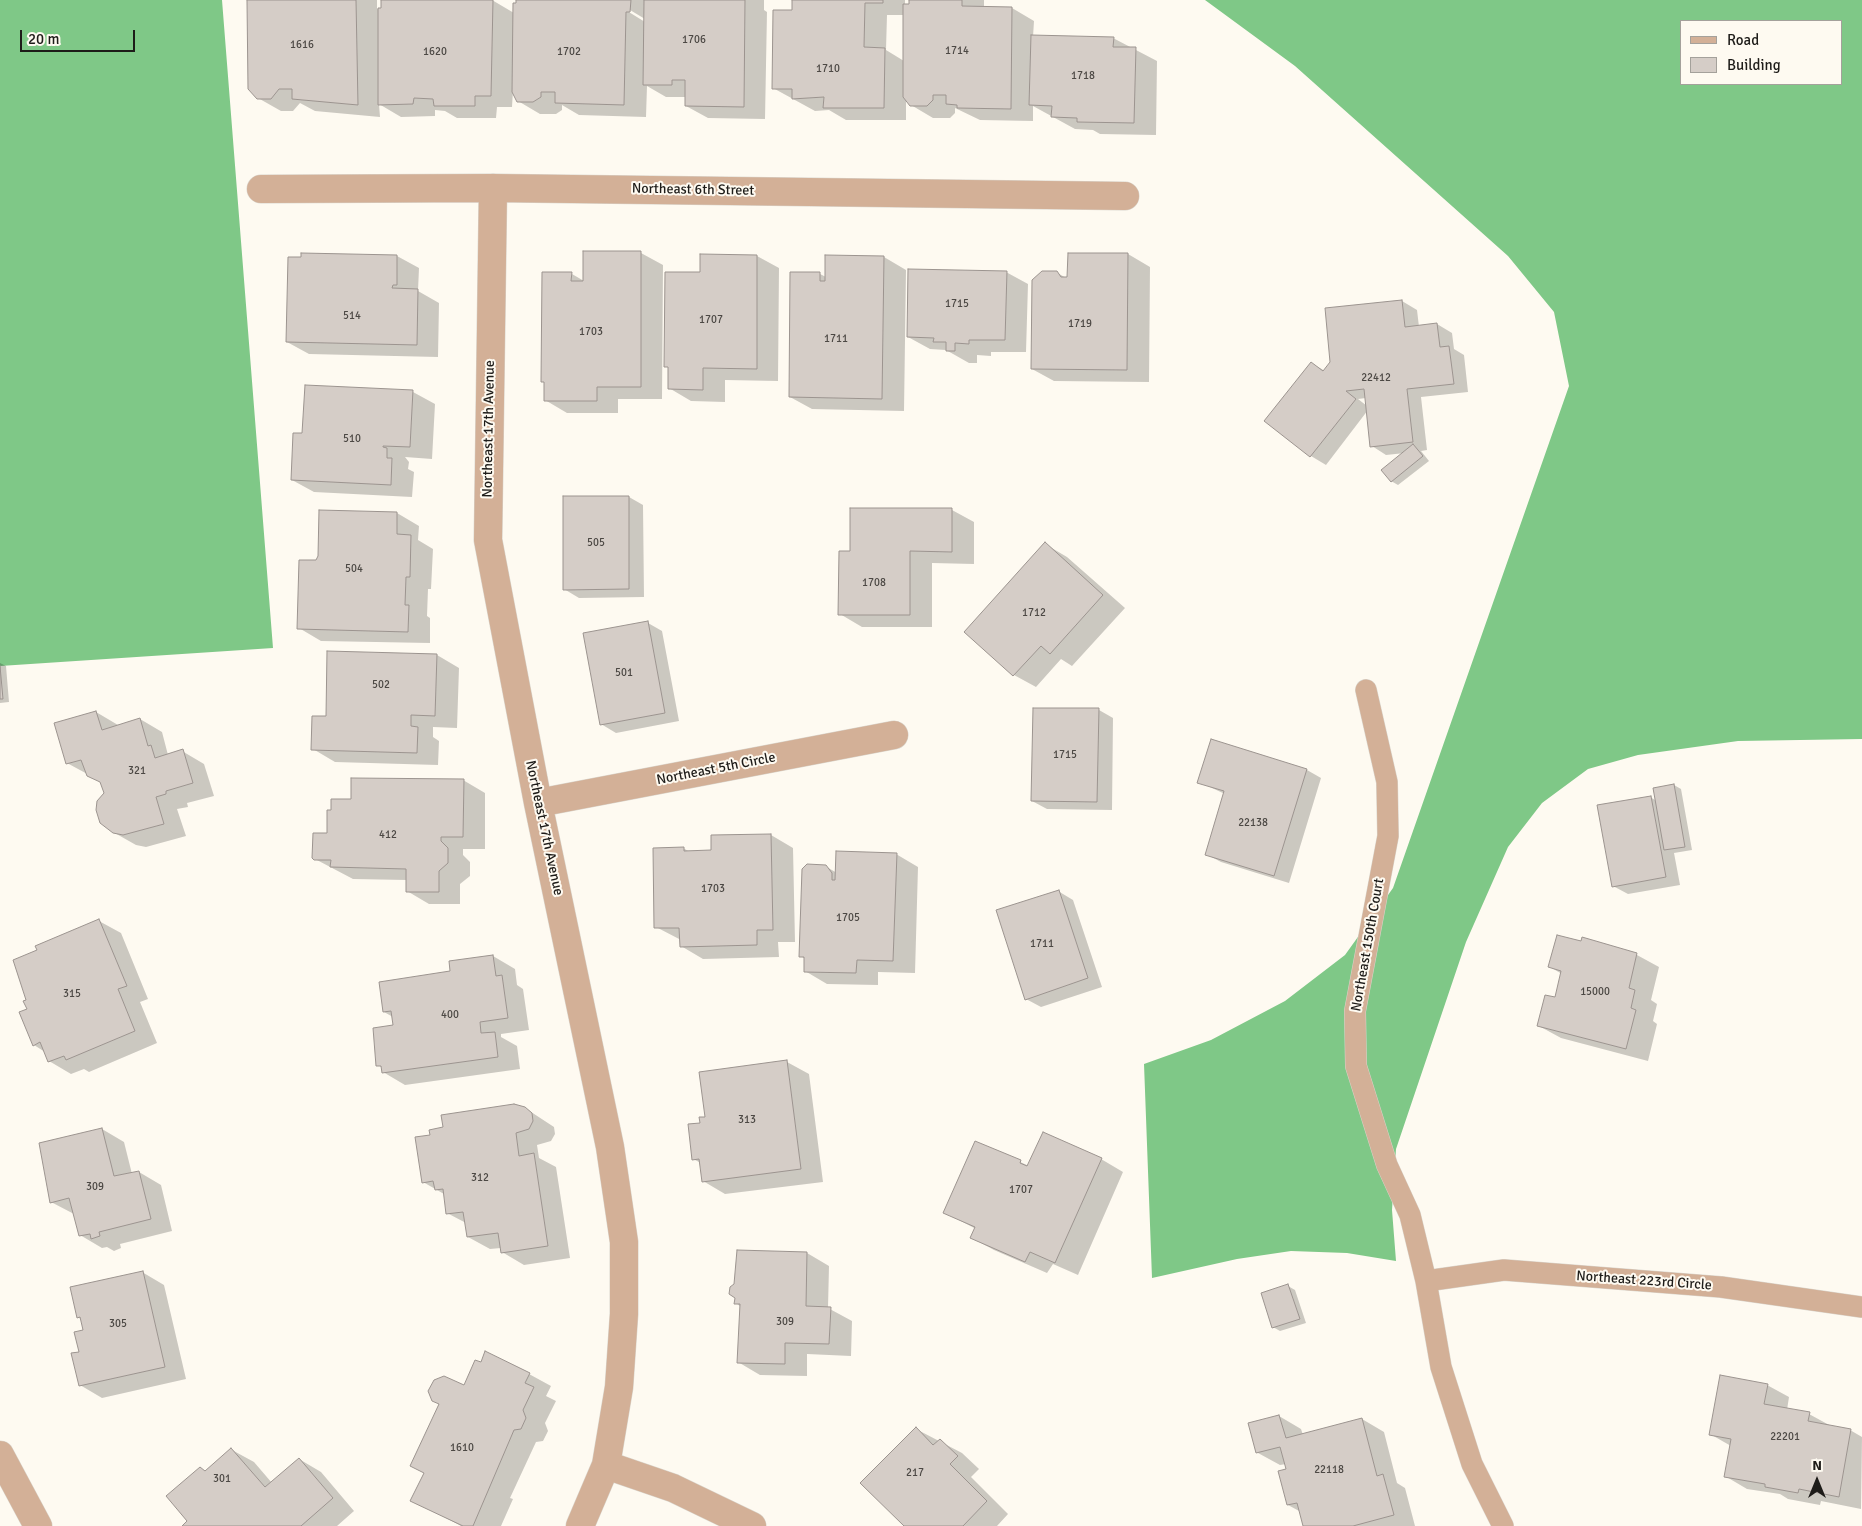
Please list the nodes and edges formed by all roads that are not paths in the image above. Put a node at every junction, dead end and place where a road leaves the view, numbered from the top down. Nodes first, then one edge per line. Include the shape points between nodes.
1 (493, 188) junction
2 (261, 189) dead end
3 (1125, 196) dead end
4 (1366, 690) dead end
5 (894, 735) dead end
6 (538, 803) junction
7 (1426, 1281) junction
8 (1862, 1307) edge
9 (0, 1455) edge
10 (606, 1465) junction
11 (38, 1526) edge
12 (580, 1526) edge
13 (752, 1526) edge
14 (1503, 1526) edge

1 - 2 street, Northeast 6th Street
1 - 3 street, Northeast 6th Street
1 - 6 street, Northeast 17th Avenue via 488,540
4 - 7 lane, Northeast 150th Court via 1387,782 1388,836 1355,1011 1356,1066 1386,1165 1410,1215
5 - 6 street, Northeast 5th Circle
6 - 10 street, Northeast 17th Avenue via 610,1147 624,1242 620,1378
7 - 8 lane, Northeast 223rd Circle via 1504,1270 1721,1287
7 - 14 lane, Northeast 150th Court via 1441,1367 1472,1464
9 - 11 street
10 - 12 street, Northeast 17th Avenue
10 - 13 street via 673,1488

